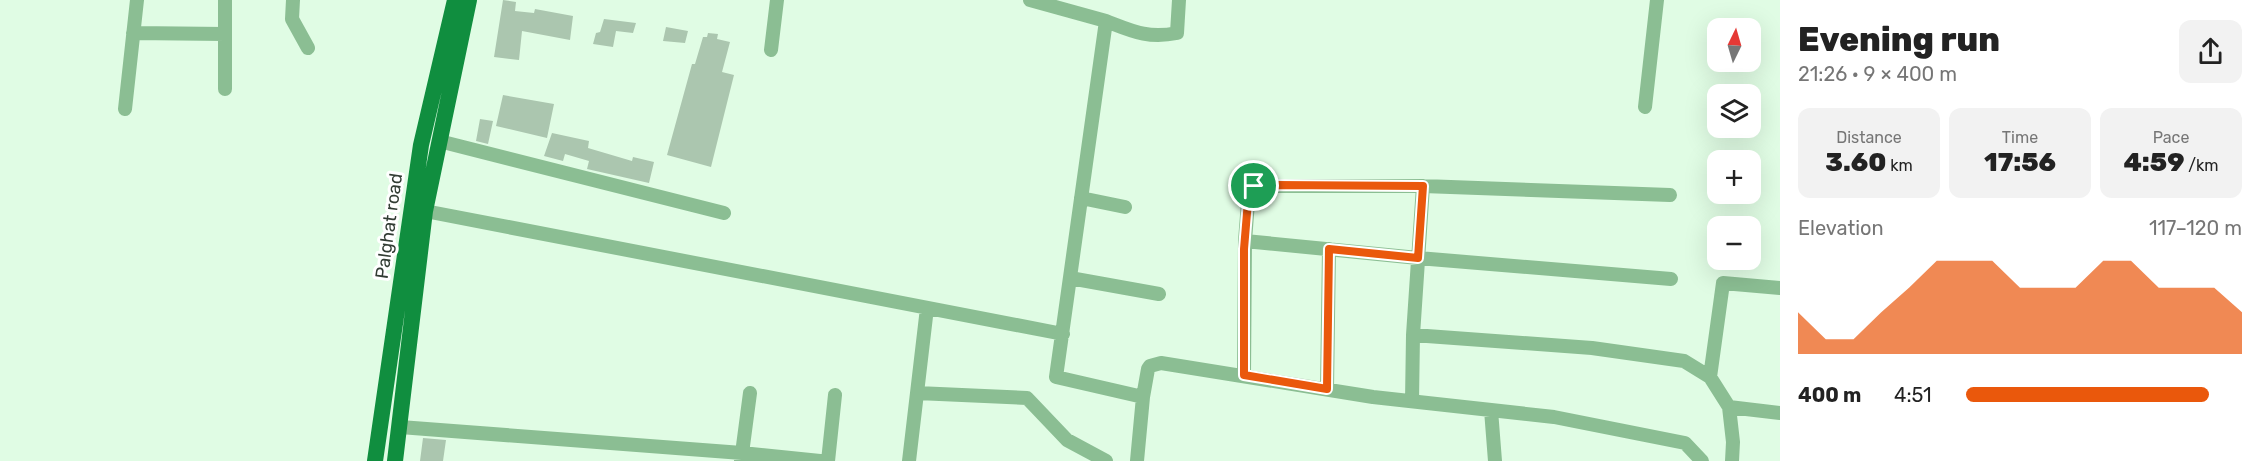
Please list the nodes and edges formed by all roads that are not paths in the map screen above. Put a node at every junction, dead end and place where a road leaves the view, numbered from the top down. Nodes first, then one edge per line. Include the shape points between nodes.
1 (137, 0) edge
2 (225, 0) edge
3 (293, 0) edge
4 (455, 0) edge
5 (469, 0) edge
6 (777, 0) edge
7 (1030, 0) edge
8 (1179, 0) edge
9 (1657, 0) edge
10 (1106, 21) junction
11 (133, 33) junction
12 (225, 34) junction
13 (308, 48) dead end
14 (771, 50) dead end
15 (225, 89) dead end
16 (1645, 107) dead end
17 (125, 109) dead end
18 (439, 141) junction
19 (1423, 186) junction
20 (1670, 195) dead end
21 (1081, 198) junction
22 (1125, 207) dead end
23 (424, 211) junction
24 (724, 213) dead end
25 (1245, 241) junction
26 (1329, 249) junction
27 (1418, 258) junction
28 (1070, 278) junction
29 (1671, 279) dead end
30 (1780, 288) edge
31 (1159, 294) dead end
32 (927, 308) junction
33 (1063, 334) junction
34 (1413, 335) junction
35 (1244, 375) junction
36 (1710, 377) junction
37 (1327, 389) junction
38 (750, 393) dead end
39 (917, 393) junction
40 (835, 395) dead end
41 (1143, 397) junction
42 (1412, 401) junction
43 (1730, 407) junction
44 (1491, 410) junction
45 (1780, 413) edge
46 (400, 427) junction
47 (742, 457) edge
48 (375, 461) edge
49 (395, 461) edge
50 (820, 461) edge
51 (828, 461) edge
52 (909, 461) edge
53 (1106, 461) edge
54 (1137, 461) edge
55 (1495, 461) edge
56 (1702, 461) edge
57 (1732, 461) edge

1 - 11 street
2 - 12 street
3 - 13 street via 292,19
4 - 48 main road, Palghat road via 421,145
5 - 18 main road, Palghat road
6 - 14 street
7 - 10 street
8 - 10 street via 1177,33 1141,34
9 - 16 street
10 - 21 street
11 - 12 street
11 - 17 street
12 - 15 street
18 - 23 main road, Palghat road
18 - 24 street
19 - 20 street
19 - 25 street via 1254,186 1249,189 1247,200
19 - 27 street
21 - 22 street
21 - 28 street
23 - 32 street
23 - 46 main road, Palghat road
25 - 26 street
25 - 35 street
26 - 27 street
26 - 37 street
27 - 29 street
27 - 34 street
28 - 31 street
28 - 33 street
30 - 36 street via 1723,283
32 - 33 street
32 - 39 street
33 - 41 street via 1056,377
34 - 36 street via 1653,355 1684,361
34 - 42 street
35 - 37 street
35 - 41 street via 1154,364 1148,369
36 - 43 street
37 - 42 street
38 - 47 street
39 - 52 street
39 - 53 street via 1027,398 1067,440
40 - 51 street
41 - 54 street
42 - 44 street
43 - 45 street
43 - 57 street
44 - 55 street
44 - 56 street via 1554,417 1685,443
46 - 47 street
46 - 49 main road, Palghat road
47 - 50 street

